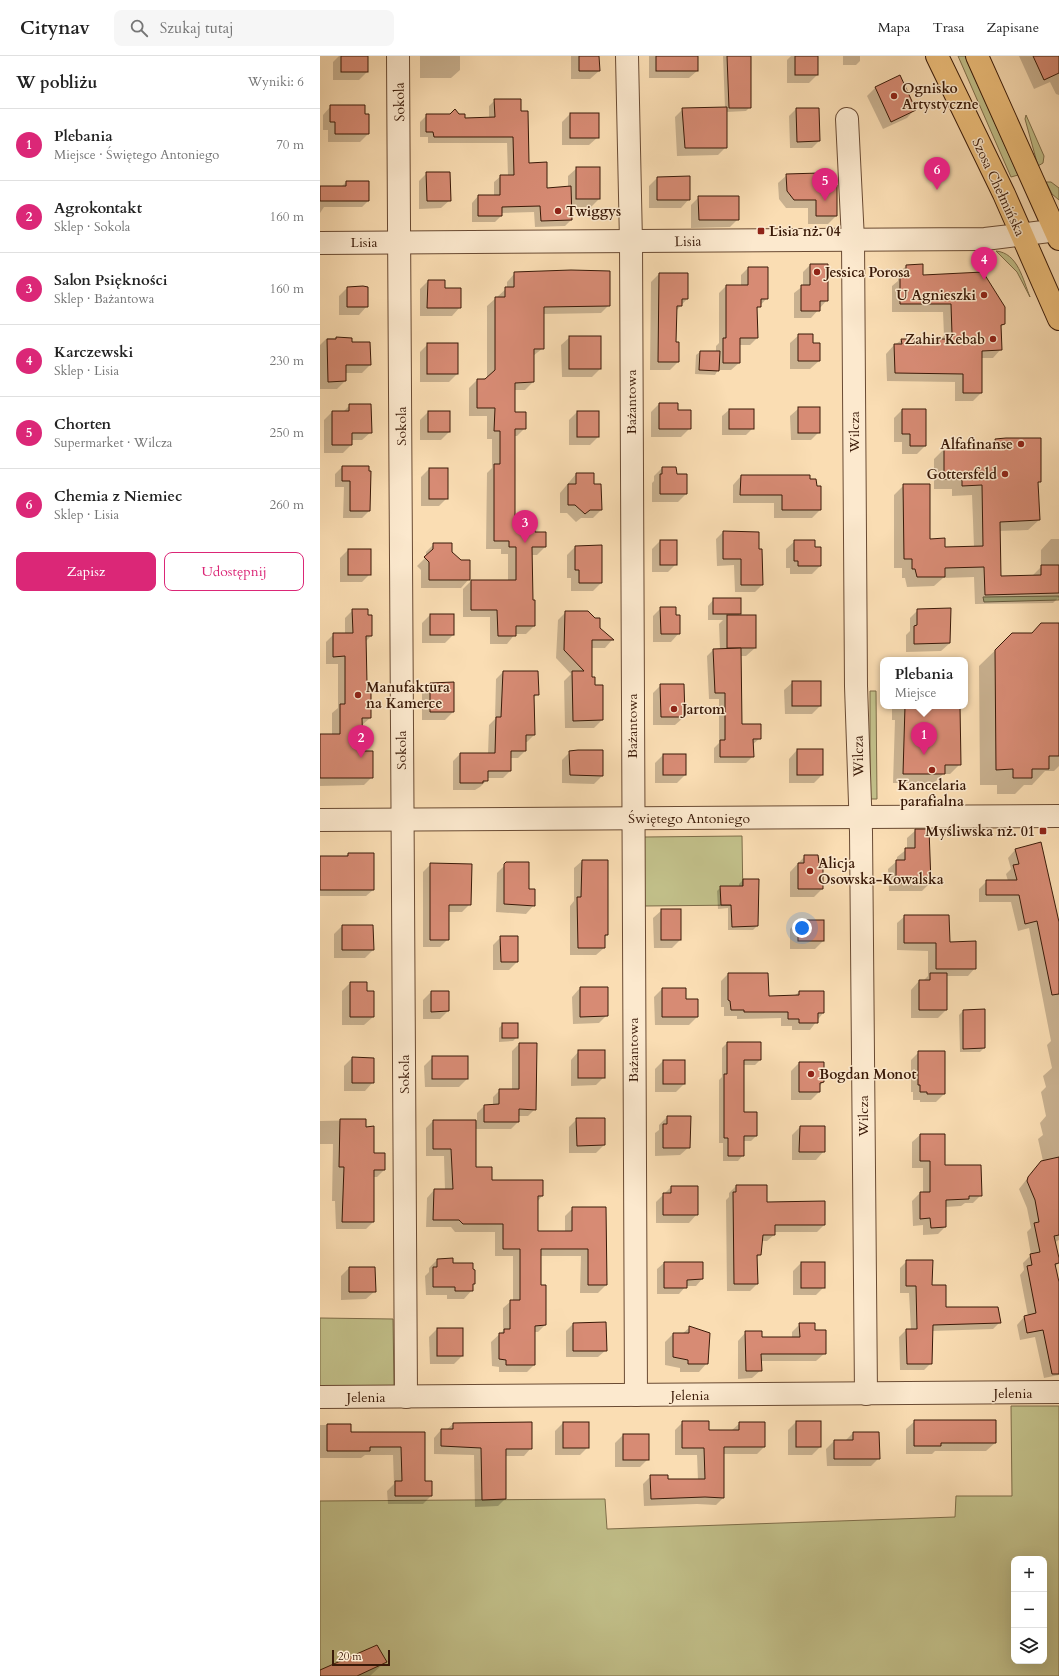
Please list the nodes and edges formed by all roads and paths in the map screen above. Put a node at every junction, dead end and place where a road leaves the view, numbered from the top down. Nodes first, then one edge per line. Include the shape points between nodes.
1 (398, 56) edge
2 (627, 56) edge
3 (937, 56) edge
4 (976, 56) edge
5 (847, 119) dead end
6 (1058, 233) edge
7 (1022, 236) junction
8 (853, 240) junction
9 (320, 242) edge
10 (401, 242) junction
11 (631, 242) junction
12 (1059, 319) edge
13 (1059, 816) edge
14 (860, 817) junction
15 (632, 818) junction
16 (320, 820) edge
17 (402, 820) junction
18 (1059, 1392) edge
19 (866, 1394) junction
20 (636, 1395) junction
21 (320, 1397) edge
22 (406, 1397) junction

1 - 10 street, Sokola
2 - 11 street, Bażantowa
3 - 7 main road, Szosa Chełmińska
4 - 6 main road
5 - 8 street, Wilcza
6 - 7 street, Lisia
7 - 8 street, Lisia via 985,239
7 - 12 main road, Szosa Chełmińska
8 - 11 street, Lisia
8 - 14 street, Wilcza via 856,686
9 - 10 street, Lisia
10 - 11 street, Lisia
10 - 17 street, Sokola
11 - 15 street, Bażantowa
13 - 14 street, Świętego Antoniego
14 - 15 street, Świętego Antoniego
14 - 19 street, Wilcza
15 - 17 street, Świętego Antoniego
15 - 20 street, Bażantowa
16 - 17 street, Świętego Antoniego
17 - 22 street, Sokola
18 - 19 street, Jelenia
19 - 20 street, Jelenia
20 - 22 street, Jelenia
21 - 22 street, Jelenia

